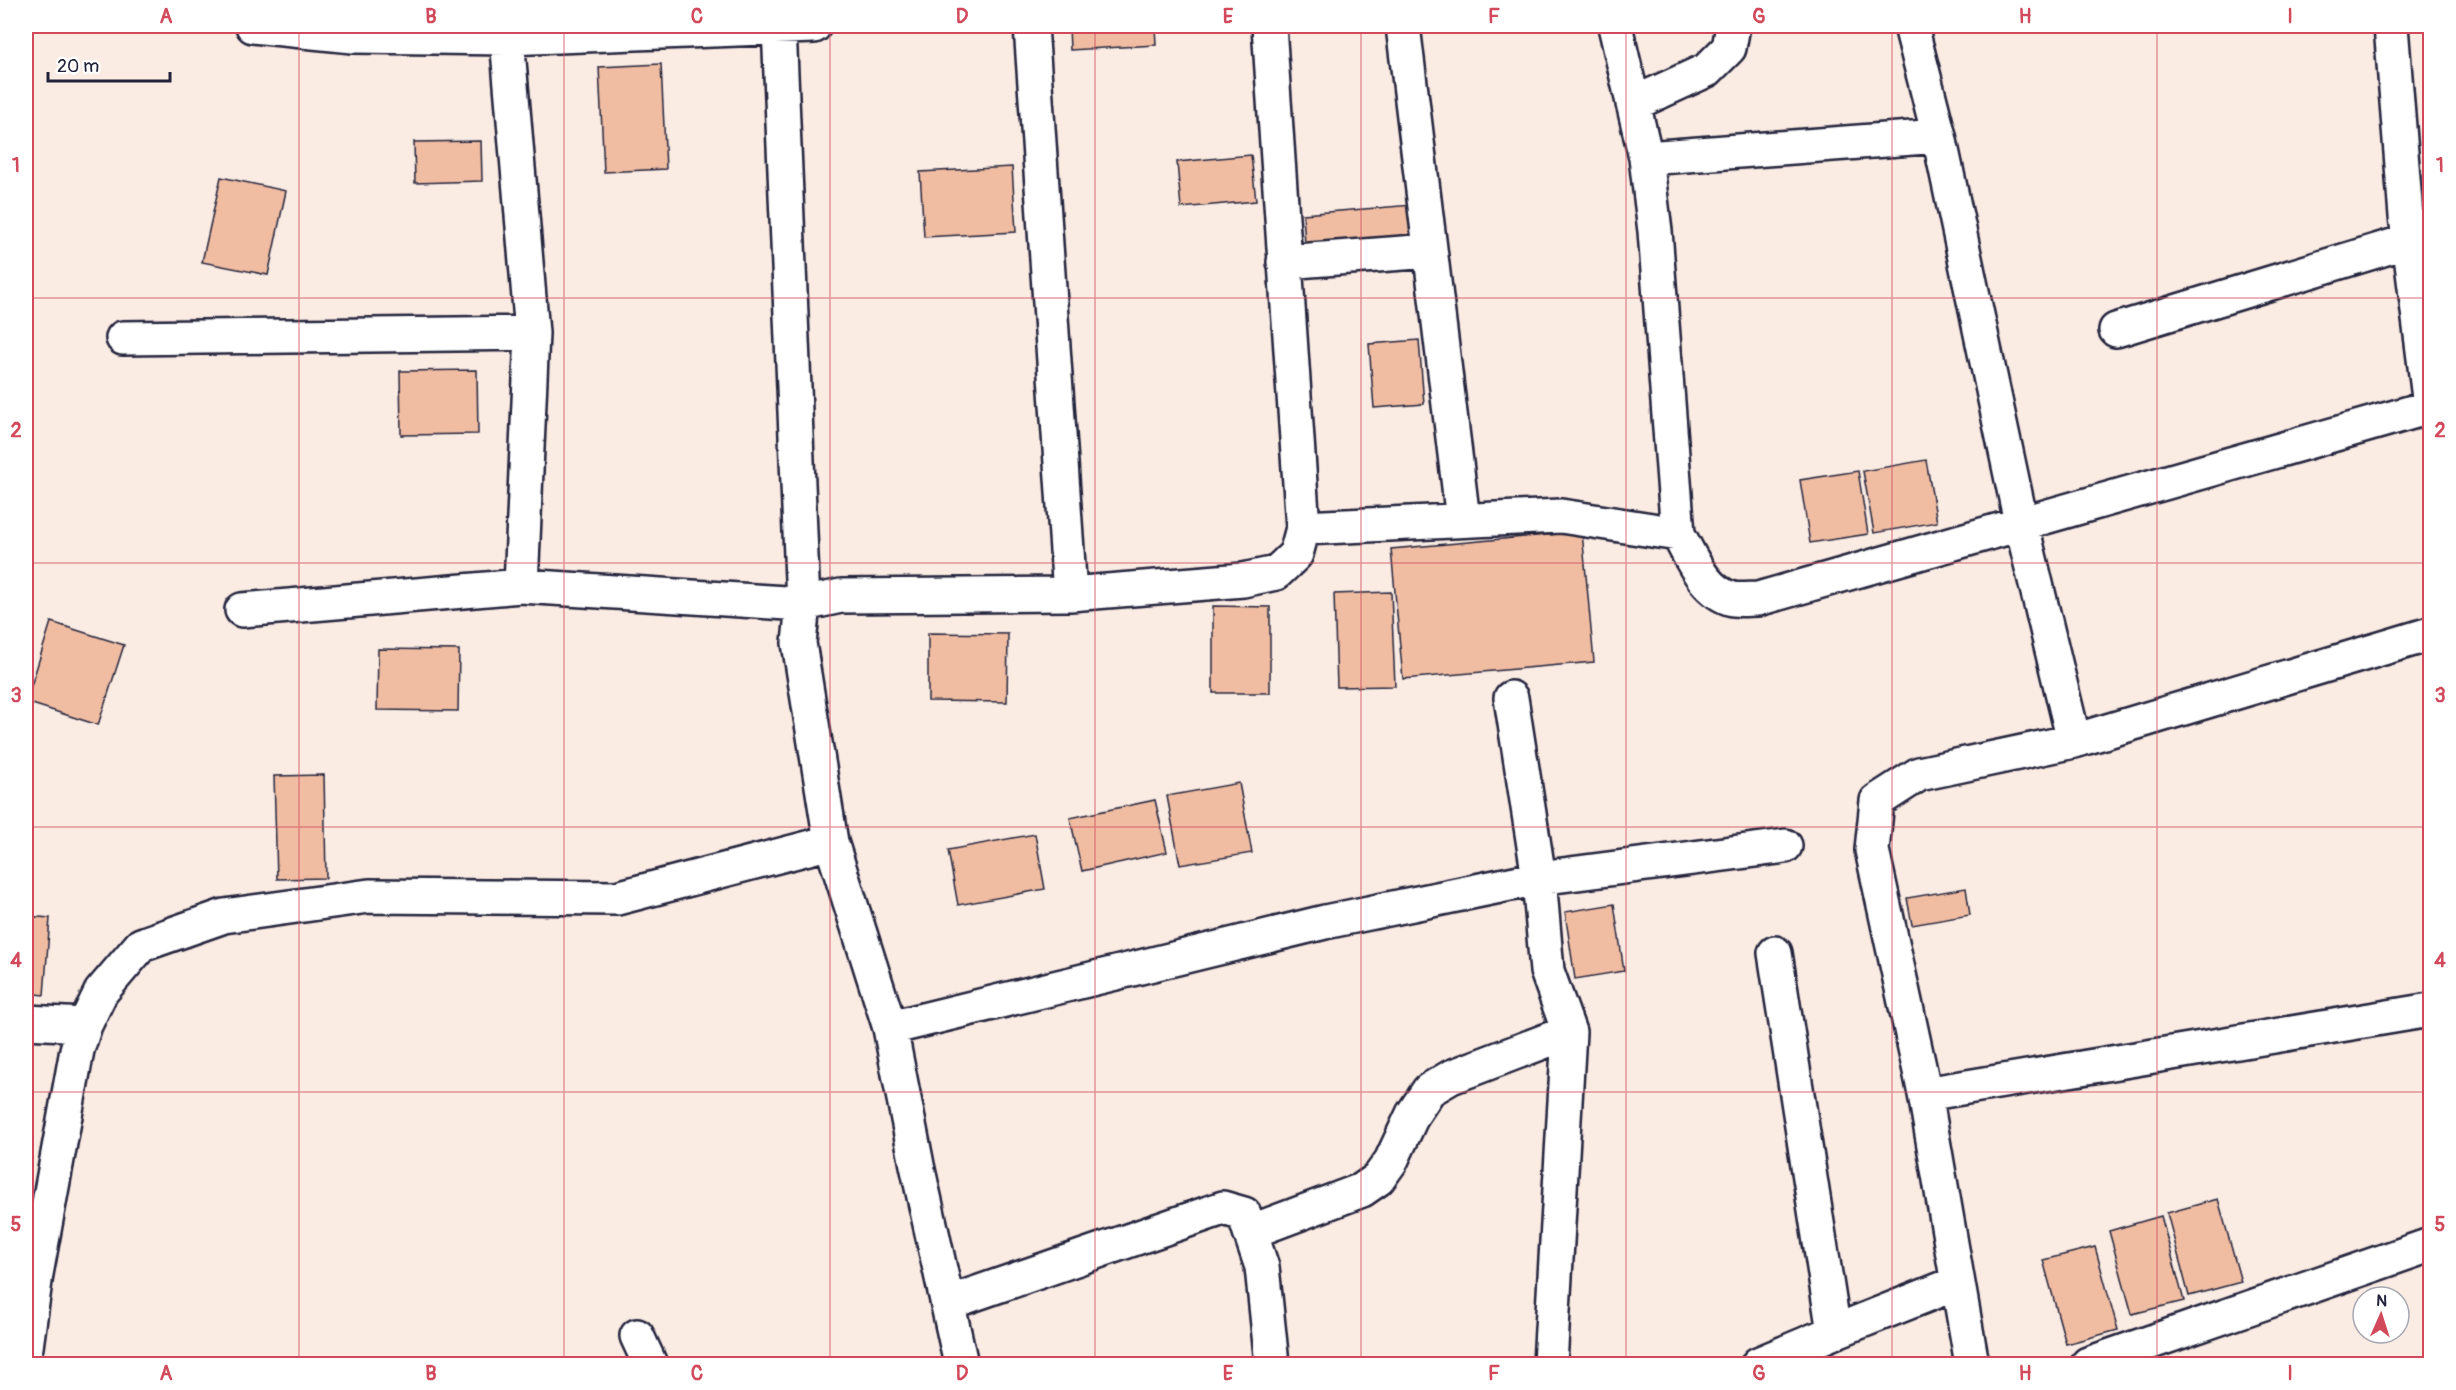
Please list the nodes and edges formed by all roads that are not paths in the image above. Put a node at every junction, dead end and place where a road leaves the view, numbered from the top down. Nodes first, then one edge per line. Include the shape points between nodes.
1 (253, 26) edge
2 (814, 26) edge
3 (1031, 26) edge
4 (1269, 26) edge
5 (1403, 26) edge
6 (1615, 26) edge
7 (1733, 26) edge
8 (1911, 26) edge
9 (2391, 26) edge
10 (779, 27) edge
11 (507, 32) edge
12 (1633, 104) junction
13 (1939, 136) junction
14 (1646, 158) junction
15 (2409, 241) junction
16 (1431, 251) junction
17 (1284, 262) junction
18 (2116, 330) dead end
19 (532, 333) junction
20 (123, 338) dead end
21 (2430, 406) edge
22 (1463, 520) junction
23 (2021, 522) junction
24 (1303, 528) junction
25 (1678, 534) junction
26 (521, 586) junction
27 (1070, 594) junction
28 (803, 604) junction
29 (242, 610) dead end
30 (2430, 634) edge
31 (1511, 698) dead end
32 (2074, 741) junction
33 (831, 842) junction
34 (1785, 846) dead end
35 (1539, 878) junction
36 (1775, 953) dead end
37 (2430, 1010) edge
38 (26, 1022) edge
39 (85, 1025) junction
40 (890, 1028) junction
41 (1569, 1032) junction
42 (1925, 1094) junction
43 (1250, 1232) junction
44 (2430, 1245) edge
45 (1957, 1283) junction
46 (948, 1303) junction
47 (1834, 1332) junction
48 (26, 1347) edge
49 (961, 1365) edge
50 (1272, 1365) edge
51 (1550, 1365) edge
52 (1758, 1365) edge
53 (1972, 1365) edge
54 (2088, 1365) edge

1 - 11 street via 353,36
2 - 10 street
3 - 27 street
4 - 17 street
5 - 16 street
6 - 12 street
7 - 12 street via 1729,48 1707,70
8 - 13 street
9 - 15 street
10 - 11 street
10 - 28 street
11 - 19 street
12 - 14 street
13 - 14 street
13 - 23 street
14 - 25 street
15 - 18 street
15 - 21 street
16 - 17 street
16 - 22 street
17 - 24 street
19 - 20 street
19 - 26 street
21 - 23 street
22 - 24 street
22 - 25 street via 1561,516
23 - 25 street via 1758,599 1733,599 1713,588 1696,568
23 - 32 street
24 - 27 street via 1296,554 1276,573 1243,580
26 - 28 street
26 - 29 street
27 - 28 street via 841,596
28 - 33 street via 800,643
30 - 32 street
31 - 35 street
32 - 42 street via 1919,774 1877,801 1872,850
33 - 39 street via 617,898 369,896 224,916 141,945 101,992
33 - 40 street
34 - 35 street
35 - 40 street via 1325,922
35 - 41 street via 1547,971
36 - 47 street
37 - 42 street
38 - 39 street
39 - 48 street via 38,1262
40 - 46 street
41 - 43 street via 1451,1077 1429,1090 1378,1179 1362,1190
41 - 51 street
42 - 45 street
43 - 46 street via 1244,1214 1222,1208
43 - 50 street via 1262,1267
44 - 54 street
45 - 47 street
45 - 53 street
46 - 49 street
47 - 52 street

